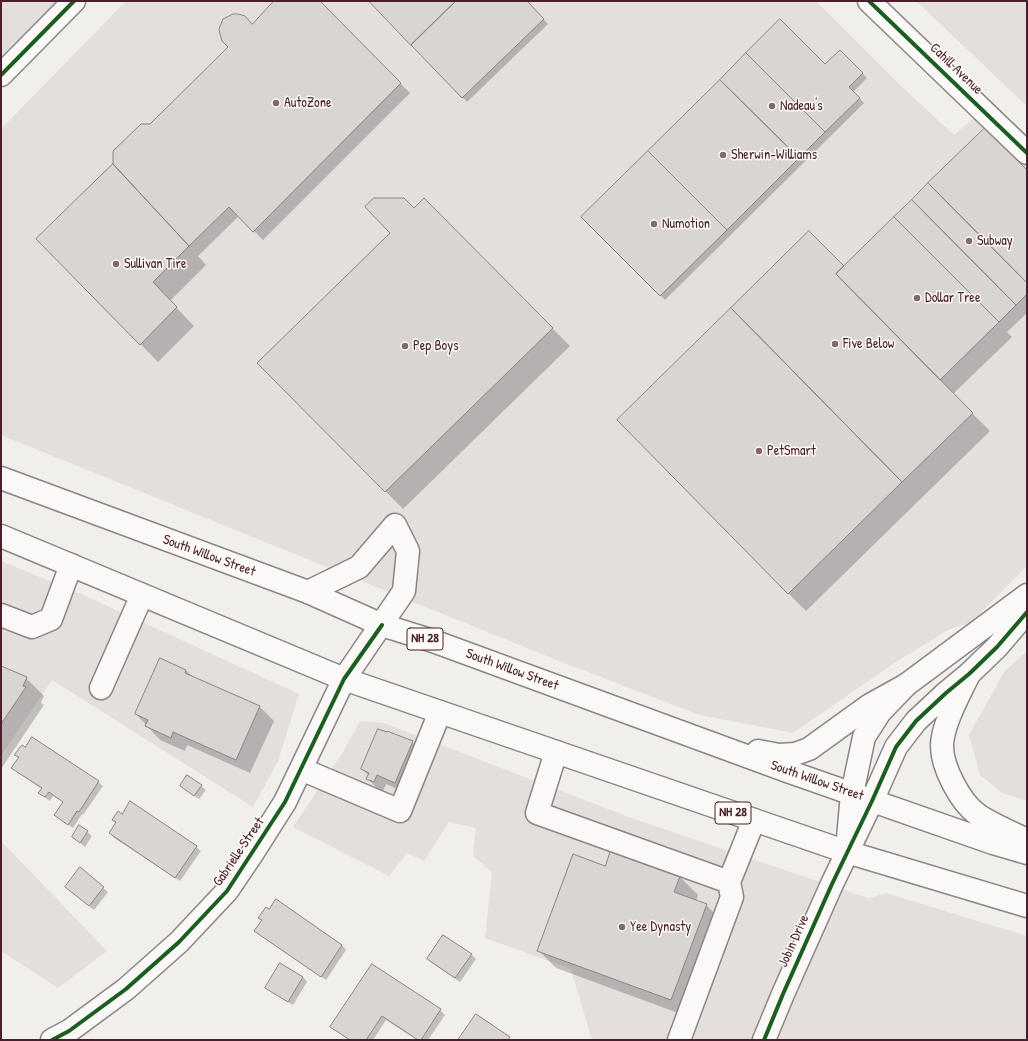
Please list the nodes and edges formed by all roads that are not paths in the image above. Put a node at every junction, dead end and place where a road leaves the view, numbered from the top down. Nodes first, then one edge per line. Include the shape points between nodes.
1 (74, 1) edge
2 (869, 1) edge
3 (1, 75) edge
4 (1027, 152) edge
5 (1, 478) edge
6 (1, 536) edge
7 (70, 566) junction
8 (308, 592) junction
9 (142, 595) junction
10 (1027, 595) edge
11 (1027, 612) edge
12 (1, 615) edge
13 (382, 625) junction
14 (969, 674) junction
15 (344, 679) junction
16 (906, 685) junction
17 (101, 688) dead end
18 (440, 712) junction
19 (704, 741) junction
20 (556, 752) junction
21 (301, 769) junction
22 (862, 797) junction
23 (754, 820) junction
24 (1027, 840) edge
25 (847, 852) junction
26 (1027, 853) edge
27 (729, 882) junction
28 (1027, 906) edge
29 (52, 1040) edge
30 (679, 1040) edge
31 (764, 1040) edge

1 - 3 main road
2 - 4 main road, Cahill Avenue
5 - 8 main road, South Willow Street / NH 28
6 - 7 main road, NH 28
7 - 9 main road, NH 28
7 - 12 main road via 51,619 32,628
8 - 13 main road, South Willow Street / NH 28
8 - 13 main road, Gabrielle Street via 359,567 395,524 408,551 404,591
9 - 15 main road, NH 28
9 - 17 main road
10 - 16 main road
11 - 14 main road via 997,647
13 - 15 main road, Gabrielle Street
13 - 19 main road, South Willow Street / NH 28 via 433,641
14 - 22 main road via 912,726
14 - 24 main road via 944,733 944,762 950,779 976,814
15 - 18 main road, NH 28
15 - 21 main road, Gabrielle Street
16 - 19 main road via 870,705 809,749 794,754 779,755
16 - 22 main road via 880,712 864,737
18 - 20 main road, NH 28
18 - 21 main road via 400,811
19 - 22 main road, South Willow Street / NH 28
20 - 23 main road, NH 28
20 - 27 main road via 537,813
21 - 29 main road, Gabrielle Street via 285,802 227,891 179,942 126,989 69,1031
22 - 25 main road, Jobin Drive
22 - 26 main road, South Willow Street / NH 28
23 - 25 main road, NH 28
23 - 27 main road
25 - 28 main road, NH 28
25 - 31 main road, Jobin Drive
27 - 30 main road via 732,897

